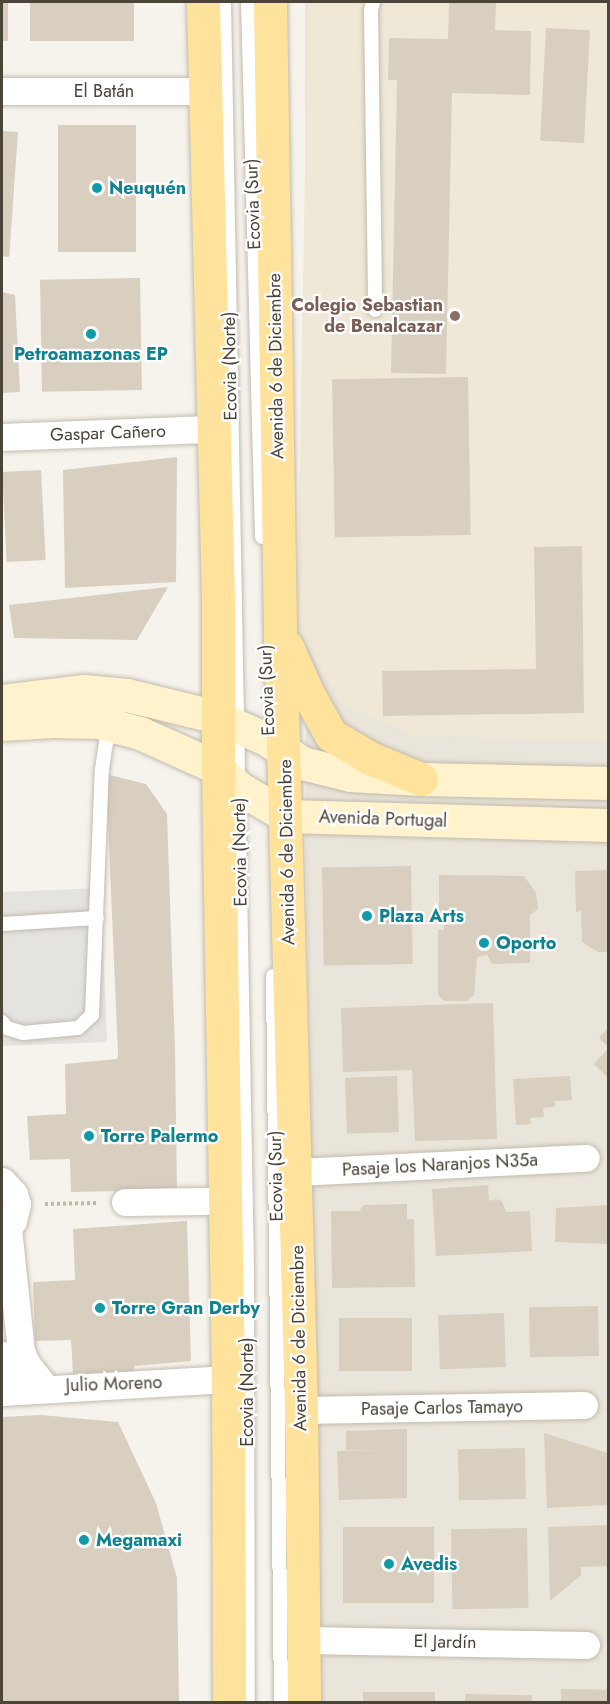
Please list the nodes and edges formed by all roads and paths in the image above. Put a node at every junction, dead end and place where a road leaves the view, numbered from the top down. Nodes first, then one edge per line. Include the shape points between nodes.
1 (203, 2) edge
2 (224, 2) edge
3 (248, 2) edge
4 (270, 2) edge
5 (373, 2) edge
6 (2, 91) edge
7 (206, 91) junction
8 (375, 310) dead end
9 (214, 429) junction
10 (2, 437) edge
11 (263, 549) dead end
12 (280, 633) junction
13 (3, 717) edge
14 (115, 726) junction
15 (257, 738) junction
16 (421, 779) junction
17 (609, 783) edge
18 (259, 798) junction
19 (609, 825) edge
20 (97, 918) junction
21 (2, 924) edge
22 (273, 961) dead end
23 (2, 1022) edge
24 (586, 1158) dead end
25 (295, 1172) junction
26 (2, 1180) edge
27 (206, 1201) dead end
28 (125, 1202) joint
29 (16, 1217) edge
30 (2, 1354) edge
31 (228, 1379) junction
32 (45, 1387) junction
33 (9, 1390) edge
34 (584, 1405) dead end
35 (301, 1410) junction
36 (304, 1640) junction
37 (586, 1645) dead end
38 (229, 1702) edge
39 (248, 1702) edge
40 (281, 1702) edge
41 (304, 1702) edge

1 - 7 main road, Avenida 6 de Diciembre
2 - 15 lane, Ecovia (Norte)
3 - 11 lane, Ecovia (Sur)
4 - 12 main road, Avenida 6 de Diciembre
5 - 8 lane
6 - 7 street, El Batán
7 - 9 main road, Avenida 6 de Diciembre
9 - 10 street, Gaspar Cañero
9 - 15 main road, Avenida 6 de Diciembre via 218,597
12 - 15 main road, Avenida 6 de Diciembre
12 - 16 main road via 331,735 369,758
13 - 14 main road, Avenida Portugal
13 - 15 main road, Avenida Portugal via 84,691 106,692
14 - 18 main road, Avenida Portugal via 140,733
14 - 20 lane via 106,743 102,770
15 - 16 main road, Avenida Portugal via 302,763 332,772
15 - 18 main road, Avenida 6 de Diciembre
15 - 18 main road, Avenida 6 de Diciembre
16 - 17 main road, Avenida Portugal
18 - 19 main road, Avenida Portugal
18 - 25 main road, Avenida 6 de Diciembre
18 - 31 main road, Avenida 6 de Diciembre
18 - 39 lane, Ecovia (Norte) via 247,1275
20 - 21 lane
20 - 23 lane via 92,1015 87,1023 78,1028 23,1033
22 - 40 lane, Ecovia (Sur)
24 - 25 street, Pasaje los Naranjos N35a
25 - 35 main road, Avenida 6 de Diciembre
26 - 29 street via 14,1194
27 - 28 street
28 - 29 path
29 - 32 street via 21,1351
30 - 33 street
31 - 32 street, Julio Moreno
31 - 38 main road, Avenida 6 de Diciembre
32 - 33 street, Julio Moreno
34 - 35 street, Pasaje Carlos Tamayo
35 - 36 main road, Avenida 6 de Diciembre
36 - 37 street, El Jardín
36 - 41 main road, Avenida 6 de Diciembre

